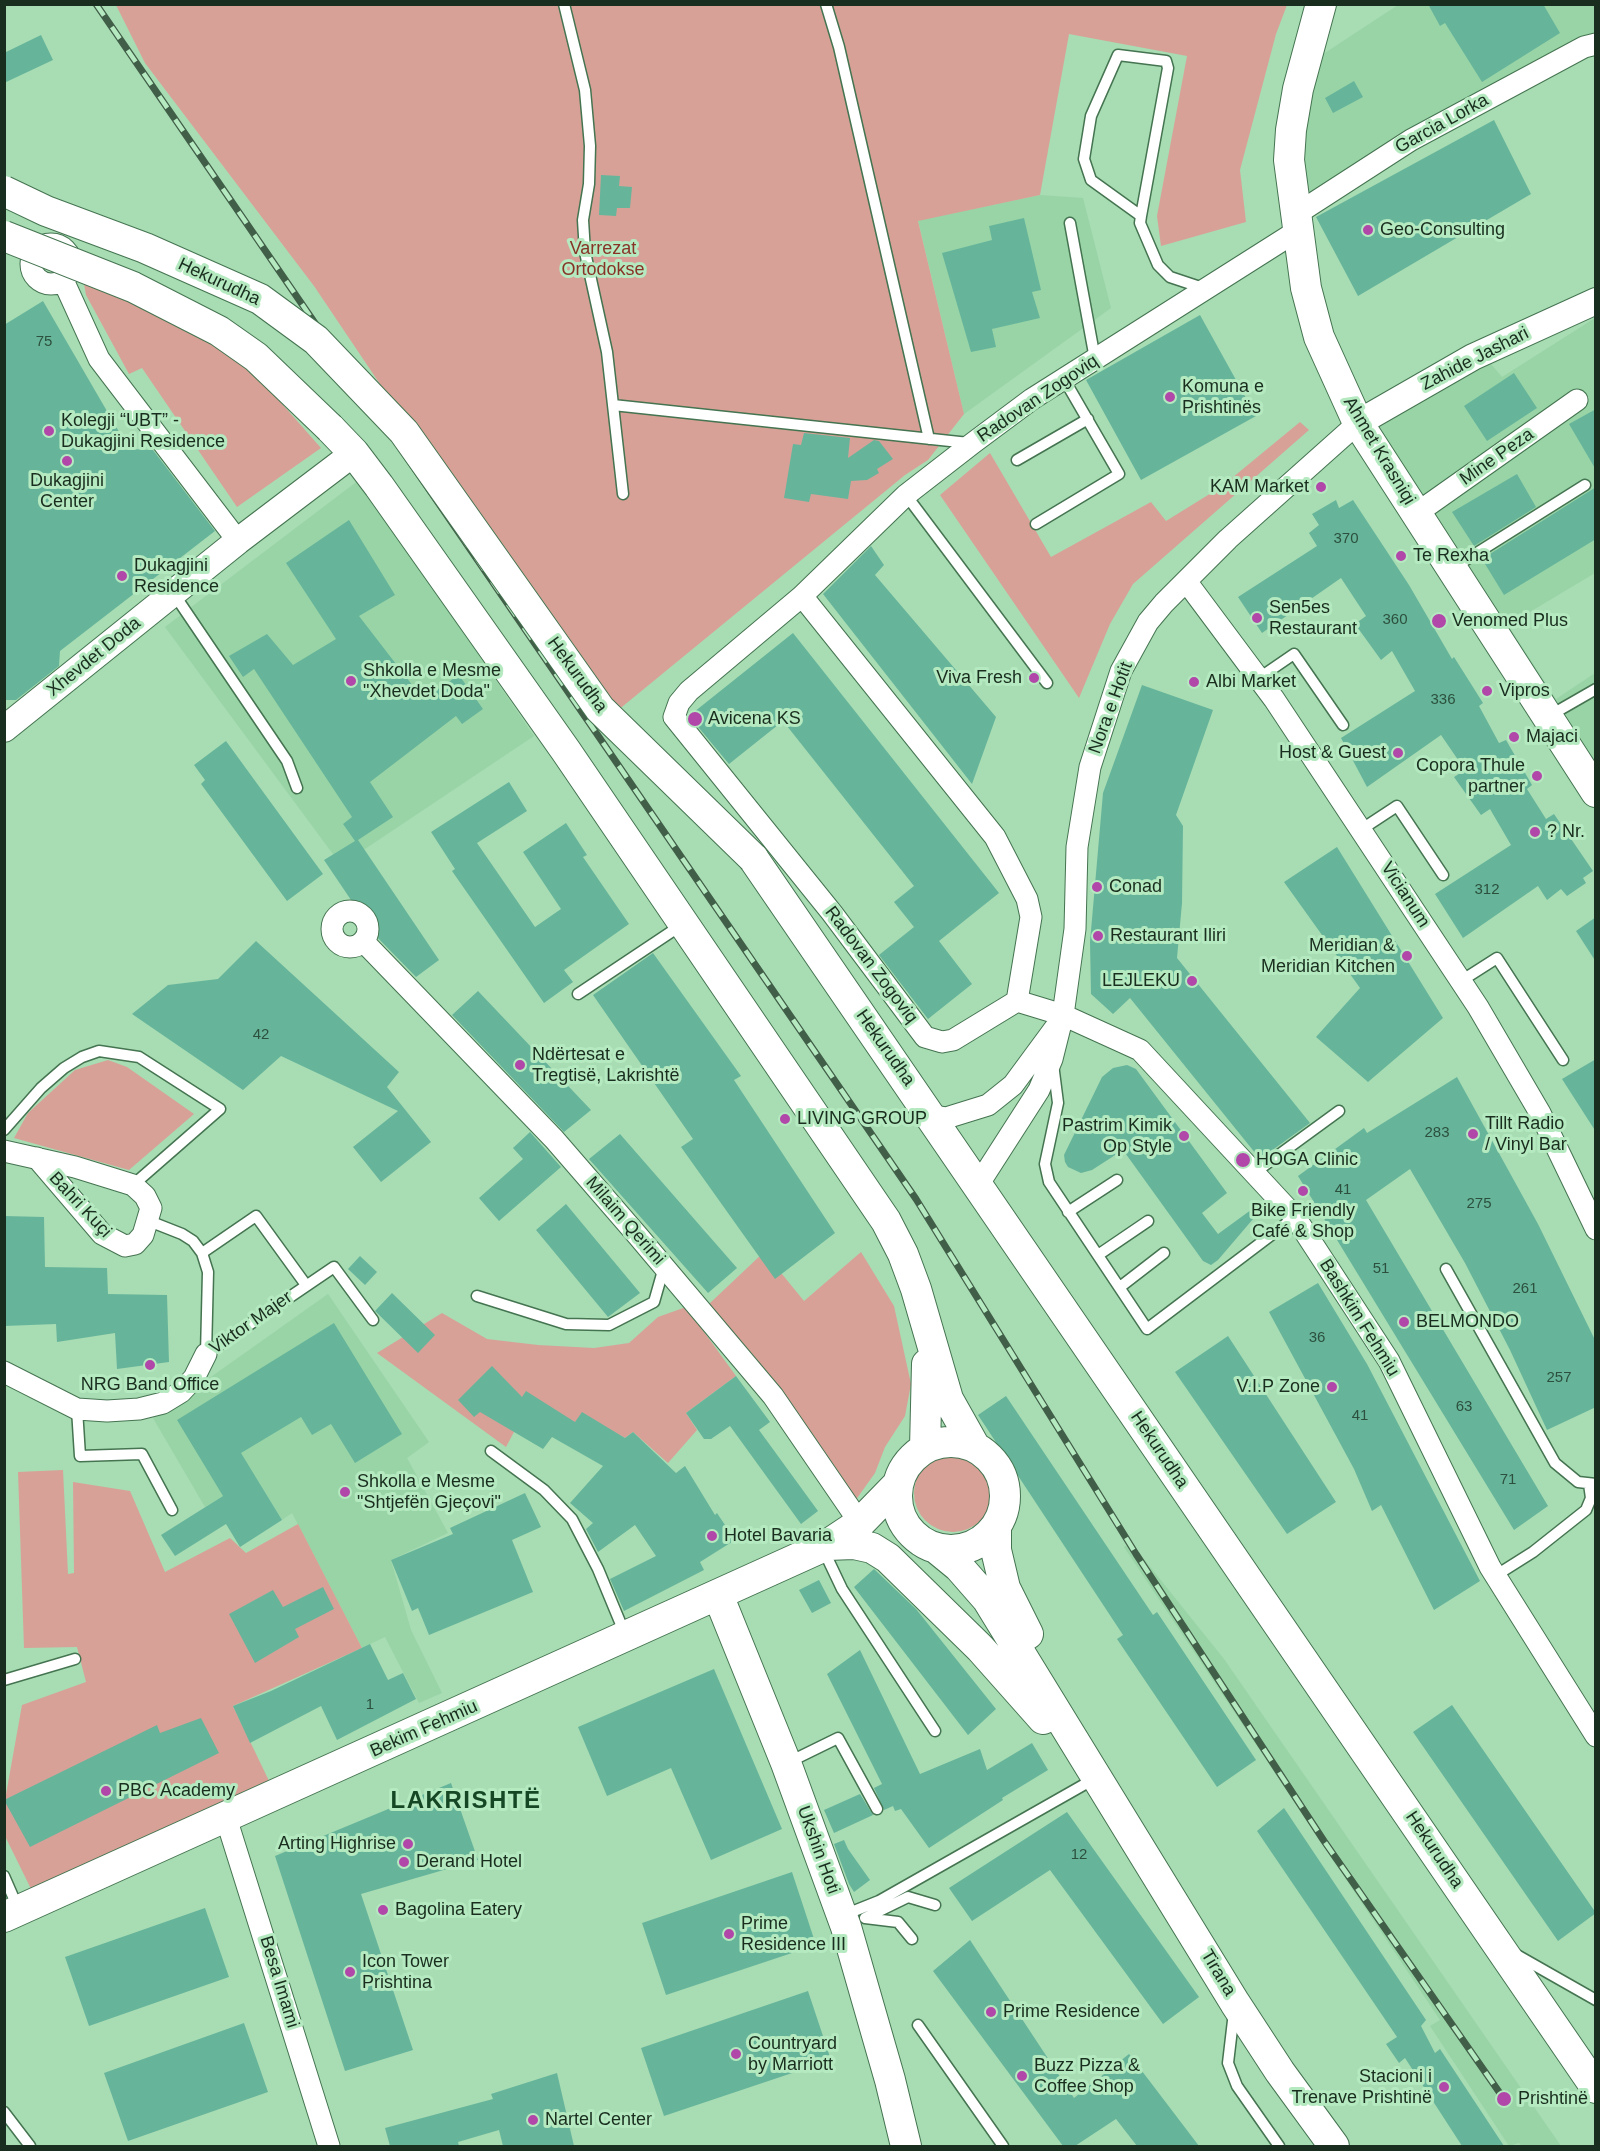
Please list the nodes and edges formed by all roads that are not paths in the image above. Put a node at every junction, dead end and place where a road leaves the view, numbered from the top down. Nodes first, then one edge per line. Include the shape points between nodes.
1 (564, 4) edge
2 (826, 4) edge
3 (1321, 4) edge
4 (1342, 4) edge
5 (1596, 44) edge
6 (1305, 66) junction
7 (4, 191) edge
8 (1141, 216) junction
9 (1070, 223) dead end
10 (1296, 223) junction
11 (4, 236) edge
12 (4, 249) edge
13 (33, 255) junction
14 (63, 280) junction
15 (1206, 289) junction
16 (1596, 301) edge
17 (1095, 359) junction
18 (1064, 379) junction
19 (1577, 400) dead end
20 (613, 405) junction
21 (1088, 419) junction
22 (1358, 423) junction
23 (929, 439) junction
24 (973, 443) junction
25 (354, 453) junction
26 (1017, 460) dead end
27 (1585, 485) dead end
28 (623, 494) dead end
29 (906, 495) junction
30 (1417, 513) junction
31 (1036, 524) dead end
32 (238, 541) junction
33 (1452, 568) junction
34 (1186, 580) junction
35 (173, 594) junction
36 (802, 596) junction
37 (1259, 678) junction
38 (1047, 683) dead end
39 (1596, 689) edge
40 (1547, 717) junction
41 (1343, 725) dead end
42 (4, 729) edge
43 (297, 788) dead end
44 (1596, 792) edge
45 (1362, 829) junction
46 (1443, 875) dead end
47 (684, 923) junction
48 (363, 940) dead end
49 (1461, 981) junction
50 (578, 994) dead end
51 (1017, 1001) junction
52 (1063, 1015) junction
53 (1052, 1059) junction
54 (1563, 1060) dead end
55 (1339, 1111) dead end
56 (932, 1116) junction
57 (4, 1130) edge
58 (4, 1150) edge
59 (37, 1158) junction
60 (1254, 1173) junction
61 (1117, 1180) dead end
62 (133, 1185) junction
63 (978, 1185) junction
64 (1068, 1212) junction
65 (1295, 1217) junction
66 (149, 1221) junction
67 (1148, 1221) dead end
68 (1596, 1228) edge
69 (202, 1253) junction
70 (1164, 1253) dead end
71 (1098, 1255) junction
72 (664, 1267) junction
73 (1446, 1269) dead end
74 (306, 1285) junction
75 (1120, 1287) junction
76 (477, 1296) dead end
77 (373, 1320) dead end
78 (924, 1322) junction
79 (206, 1354) junction
80 (4, 1372) edge
81 (77, 1409) junction
82 (975, 1447) junction
83 (925, 1448) junction
84 (491, 1451) dead end
85 (898, 1484) junction
86 (1592, 1484) edge
87 (172, 1510) dead end
88 (860, 1523) junction
89 (996, 1527) junction
90 (824, 1546) junction
91 (929, 1546) junction
92 (1495, 1576) junction
93 (718, 1595) junction
94 (626, 1637) junction
95 (75, 1659) dead end
96 (4, 1680) edge
97 (935, 1731) dead end
98 (1596, 1736) edge
99 (786, 1763) junction
100 (1099, 1784) junction
101 (877, 1809) dead end
102 (226, 1818) junction
103 (4, 1876) edge
104 (935, 1905) dead end
105 (12, 1914) edge
106 (851, 1921) junction
107 (912, 1939) dead end
108 (1499, 1944) junction
109 (1596, 2000) edge
110 (1235, 2003) junction
111 (918, 2025) dead end
112 (1596, 2088) edge
113 (4, 2112) edge
114 (30, 2146) edge
115 (329, 2146) edge
116 (906, 2146) edge
117 (1003, 2146) edge
118 (1279, 2146) edge
119 (1334, 2146) edge

1 - 20 lane via 585,90 590,146 585,252 607,352
2 - 23 lane
3 - 6 main road, Ahmet Krasniqi
4 - 6 main road, Ahmet Krasniqi
5 - 10 street, Garcia Lorka via 1411,140
6 - 10 main road, Ahmet Krasniqi via 1291,130 1289,160
7 - 56 main road, Hekurudha, bridge via 260,299 316,340 404,432 600,709 753,858
8 - 8 lane via 1168,68 1166,61 1158,58 1118,55 1091,116 1084,159 1091,180
8 - 15 lane via 1140,223 1158,265 1170,277
9 - 17 lane
10 - 15 street, Radovan Zogoviq
10 - 22 main road, Ahmet Krasniqi via 1306,288 1319,337
11 - 25 main road, bridge via 133,287 219,331 256,357
12 - 13 street
13 - 14 street via 32,268 38,279 50,284
13 - 14 street via 48,244 61,246 71,263
14 - 32 street via 99,359
15 - 17 street, Radovan Zogoviq
16 - 22 street, Zahide Jashari via 1473,357
17 - 18 street, Radovan Zogoviq
18 - 21 lane
18 - 24 street, Radovan Zogoviq
19 - 30 street, Mine Peza
20 - 23 lane
20 - 28 lane
21 - 26 lane
21 - 31 lane via 1119,474
22 - 30 main road, Ahmet Krasniqi
22 - 34 street, Nora e Hotit
23 - 24 lane
24 - 29 street, Radovan Zogoviq
25 - 32 street, Xhevdet Doda
25 - 47 main road
27 - 33 lane
29 - 36 street, Radovan Zogoviq
29 - 38 lane
30 - 33 main road, Ahmet Krasniqi
32 - 35 street, Xhevdet Doda
33 - 40 main road, Ahmet Krasniqi
34 - 37 street, Vicianum
34 - 52 street, Nora e Hotit via 1148,622 1121,671 1090,767 1077,847 1075,929
35 - 42 street, Xhevdet Doda
35 - 43 lane via 287,761
36 - 51 street via 995,837 1027,899 1031,917
36 - 51 street, Radovan Zogoviq via 689,691 674,717 926,1037 942,1042 953,1040
37 - 41 lane via 1294,654
37 - 45 street, Vicianum
39 - 40 lane
40 - 44 main road, Ahmet Krasniqi via 1583,762
45 - 46 lane via 1397,806
45 - 49 street, Vicianum
47 - 50 lane
47 - 78 main road via 886,1221 903,1254
48 - 72 street, Milaim Qerimi via 554,1139
49 - 54 lane via 1497,958
49 - 68 street, Vicianum via 1540,1113
51 - 52 street, Bashkim Fehmiu
52 - 53 street, Nora e Hotit
52 - 56 street, Nora e Hotit via 1013,1085 988,1105 946,1119
52 - 60 street, Bashkim Fehmiu via 1140,1050
53 - 63 street, Nora e Hotit via 1039,1090
53 - 64 lane via 1058,1103 1046,1164 1049,1182
55 - 60 lane
56 - 63 main road, Hekurudha
57 - 62 lane via 41,1088 82,1057 99,1052 139,1057 220,1109
58 - 59 street, Bahri Kuçi
59 - 62 street, Bahri Kuçi
59 - 66 street, Bahri Kuçi via 102,1234 116,1243 135,1244
60 - 65 street, Bashkim Fehmiu
61 - 64 lane
62 - 66 street via 151,1208
63 - 108 main road, Hekurudha
64 - 71 lane
65 - 75 lane via 1147,1329
65 - 92 street, Bashkim Fehmiu via 1389,1361
66 - 69 lane via 182,1234
67 - 71 lane
69 - 74 lane, Viktor Majer via 256,1216
69 - 79 lane via 208,1272
70 - 75 lane
71 - 75 lane
72 - 76 lane via 654,1302 609,1325 566,1324
72 - 88 street, Milaim Qerimi via 772,1396
73 - 86 lane via 1555,1464 1567,1476
74 - 77 lane via 334,1267
74 - 79 lane, Viktor Majer
78 - 82 main road via 948,1399
78 - 83 main road via 929,1380
79 - 81 street, Viktor Majer via 182,1392 163,1403 139,1409
80 - 81 street, Viktor Majer
81 - 87 lane via 80,1456 142,1454
82 - 83 main road via 942,1442
82 - 89 main road via 990,1458 1006,1492 1004,1510
83 - 85 main road via 912,1457
84 - 94 lane via 544,1490 572,1519
85 - 88 main road, Bekim Fehmiu
85 - 91 main road via 899,1514 908,1530
86 - 92 lane via 1586,1510
88 - 90 main road, Bekim Fehmiu
89 - 91 main road via 970,1548 954,1551
89 - 100 main road, Tirana via 996,1550 1005,1588
90 - 91 main road, Bekim Fehmiu via 866,1539
90 - 93 main road, Bekim Fehmiu
90 - 97 lane via 842,1589
90 - 100 main road via 863,1546 888,1558 980,1648
91 - 100 main road, Tirana via 958,1567 987,1599
92 - 98 street, Bashkim Fehmiu
93 - 94 main road, Bekim Fehmiu
93 - 99 main road, Ukshin Hoti
94 - 102 main road, Bekim Fehmiu
95 - 96 lane
99 - 101 lane via 838,1738
99 - 106 main road, Ukshin Hoti
100 - 106 lane via 879,1901
100 - 110 main road, Tirana
102 - 105 main road, Bekim Fehmiu
102 - 115 street, Besa Imami
103 - 105 lane, Bekim Fehmiu
104 - 106 lane via 908,1897
106 - 107 lane via 898,1922
106 - 116 main road, Ukshin Hoti
108 - 109 lane
108 - 112 main road, Hekurudha
110 - 118 lane via 1228,2063 1237,2086
110 - 119 main road, Tirana
111 - 117 lane
113 - 114 lane

